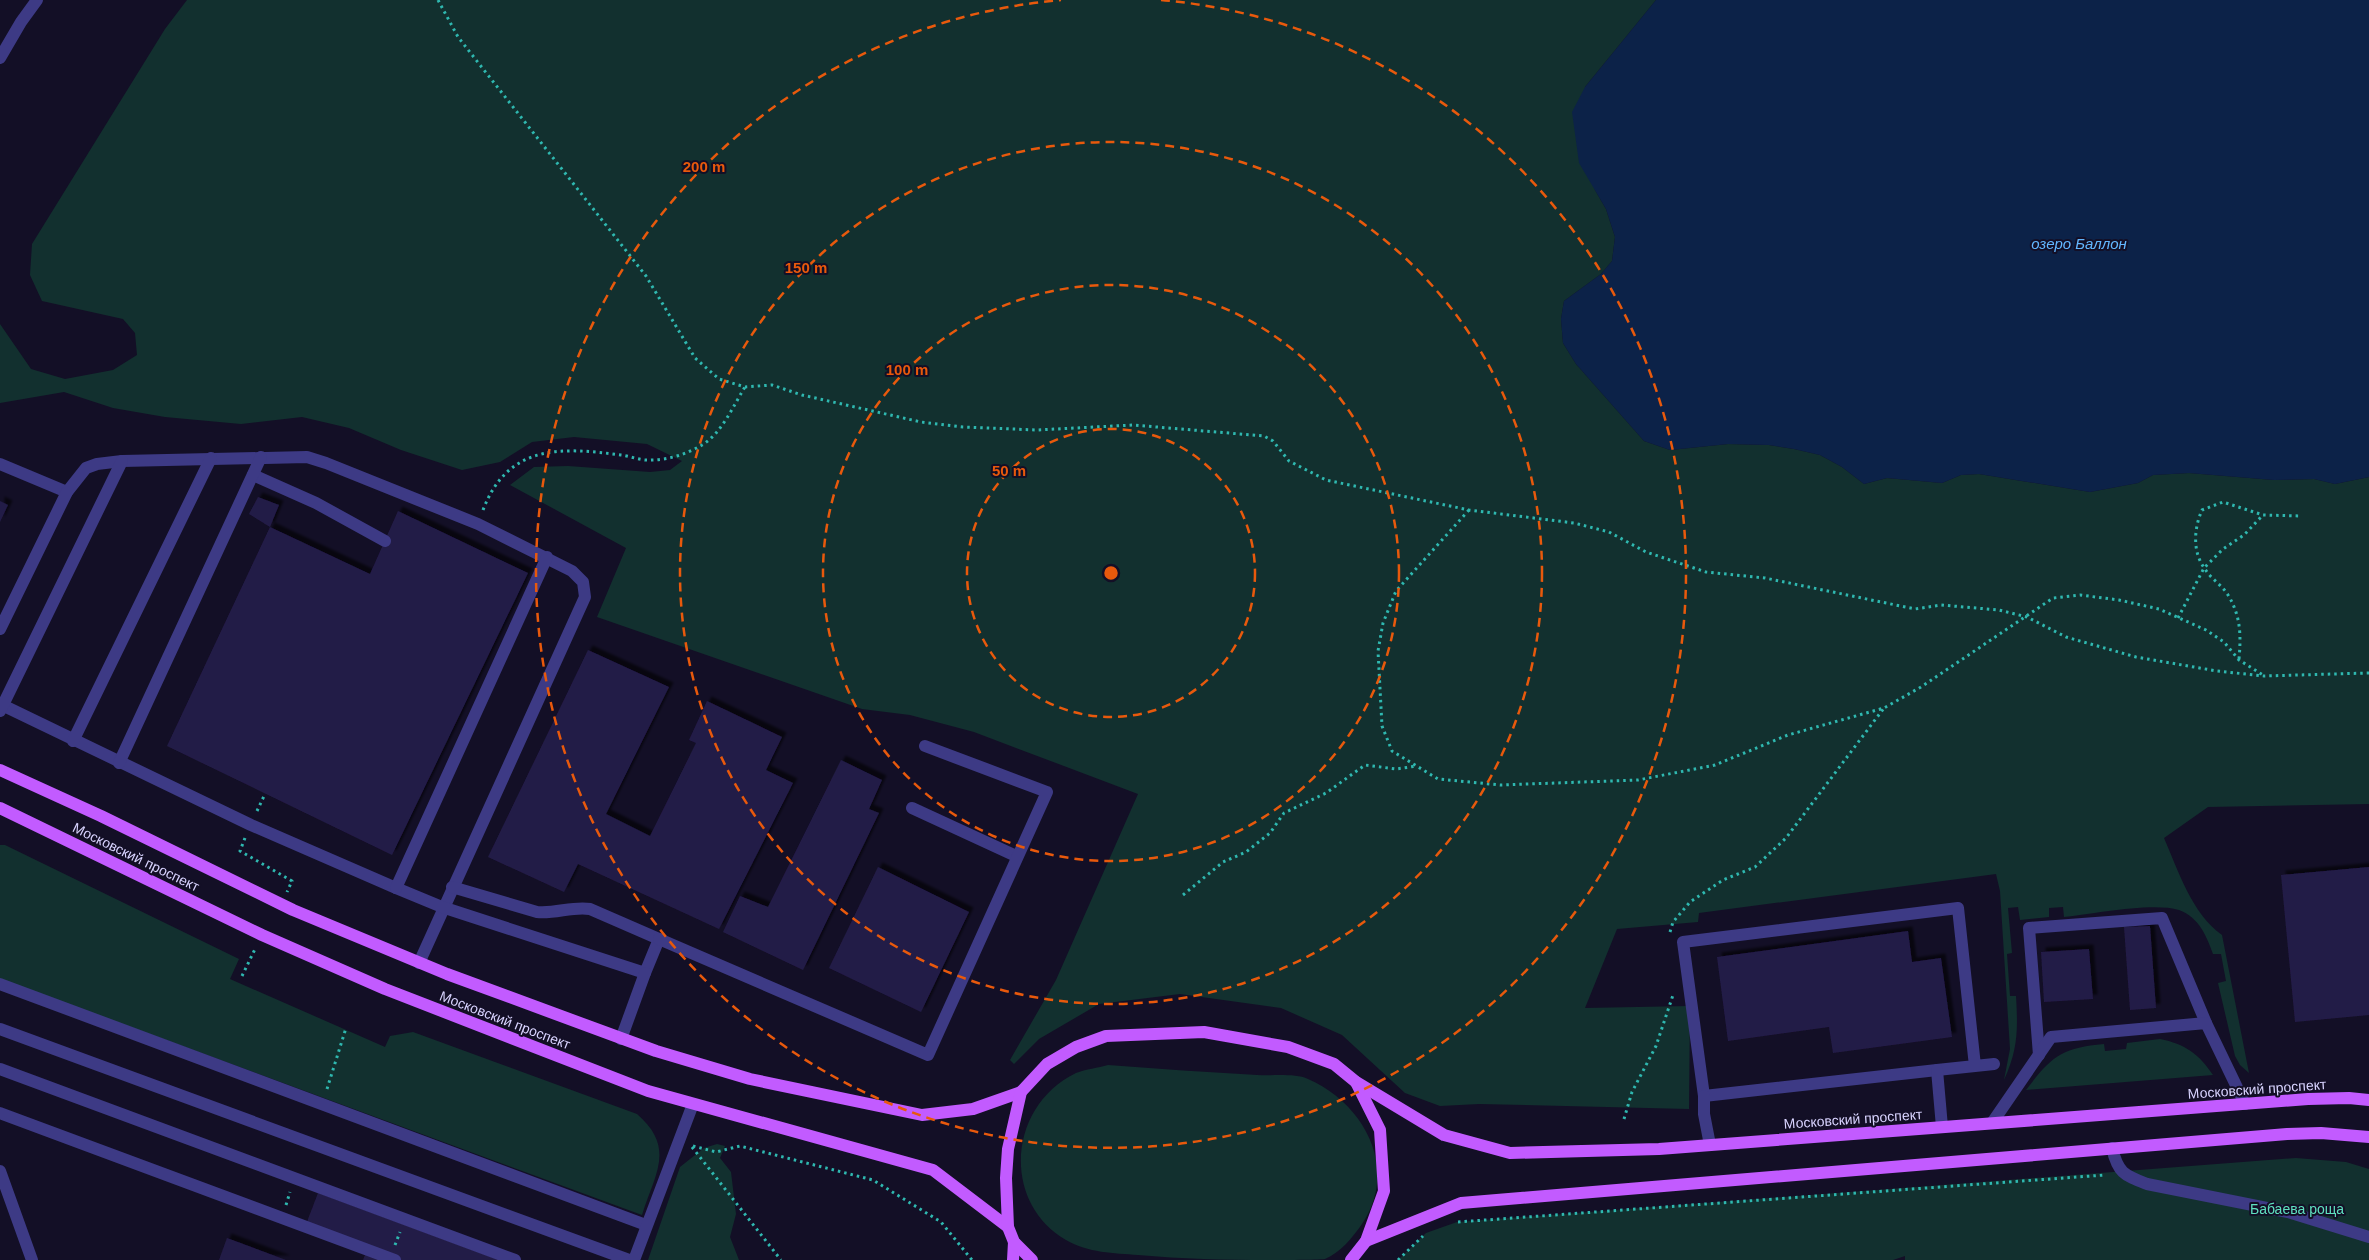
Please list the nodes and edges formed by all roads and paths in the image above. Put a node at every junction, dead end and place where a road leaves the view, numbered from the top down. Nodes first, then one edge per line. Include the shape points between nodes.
1 (37, 0) edge
2 (438, 0) edge
3 (0, 58) edge
4 (745, 387) junction
5 (261, 457) junction
6 (211, 458) junction
7 (122, 461) junction
8 (0, 464) edge
9 (252, 475) junction
10 (67, 492) junction
11 (1469, 510) junction
12 (2263, 515) junction
13 (2301, 516) dead end
14 (478, 524) junction
15 (385, 541) dead end
16 (547, 557) junction
17 (2204, 568) junction
18 (2027, 617) junction
19 (2178, 618) junction
20 (0, 629) edge
21 (2239, 660) junction
22 (2369, 673) edge
23 (2264, 676) junction
24 (1, 707) edge
25 (1884, 708) junction
26 (73, 741) junction
27 (925, 746) dead end
28 (119, 763) junction
29 (1418, 766) junction
30 (0, 770) edge
31 (0, 808) edge
32 (912, 808) dead end
33 (1016, 856) junction
34 (452, 887) junction
35 (396, 888) junction
36 (1184, 895) dead end
37 (442, 907) junction
38 (659, 939) junction
39 (1671, 940) dead end
40 (419, 963) junction
41 (645, 973) junction
42 (0, 984) edge
43 (1674, 993) dead end
44 (2206, 1023) junction
45 (0, 1028) edge
46 (621, 1038) junction
47 (2038, 1055) junction
48 (1994, 1064) dead end
49 (1975, 1066) junction
50 (0, 1069) edge
51 (1937, 1070) junction
52 (1356, 1082) junction
53 (1021, 1092) junction
54 (1704, 1096) junction
55 (2369, 1100) edge
56 (693, 1104) junction
57 (2245, 1104) junction
58 (0, 1113) edge
59 (1624, 1118) dead end
60 (1992, 1123) junction
61 (1942, 1127) junction
62 (2369, 1137) edge
63 (678, 1143) junction
64 (1710, 1145) junction
65 (692, 1146) junction
66 (2112, 1148) junction
67 (0, 1171) edge
68 (2124, 1174) junction
69 (1450, 1225) dead end
70 (646, 1226) junction
71 (1008, 1227) junction
72 (1426, 1232) dead end
73 (2369, 1237) edge
74 (1366, 1241) junction
75 (1014, 1242) junction
76 (32, 1260) edge
77 (395, 1260) edge
78 (515, 1260) edge
79 (629, 1260) edge
80 (634, 1260) edge
81 (781, 1260) edge
82 (972, 1260) edge
83 (1013, 1260) edge
84 (1032, 1260) edge
85 (1351, 1260) edge
86 (1398, 1260) edge

1 - 3 street
2 - 4 path via 458,37 646,276 695,358 719,379
4 - 11 path via 772,385 921,422 963,427 1037,430 1133,425 1264,436 1274,441 1289,461 1326,480
4 - 14 path via 721,426 704,444 683,454 650,460 560,450 530,456 508,470 491,489
5 - 6 street
5 - 9 street
5 - 14 street via 307,458 326,463
6 - 7 street
6 - 26 street
7 - 10 street via 86,468
7 - 24 street
8 - 10 street
9 - 15 street via 316,503
9 - 28 street
10 - 20 street
11 - 18 path via 1574,523 1706,572 1765,578 1915,609 1941,605 1998,610
11 - 29 path via 1396,592 1383,623 1378,651 1382,726 1392,751
12 - 13 path
12 - 17 path
12 - 17 path via 2223,502 2202,510 2196,525 2196,550
14 - 16 street
16 - 34 street via 572,571 583,582 585,597
16 - 35 street
17 - 19 path
17 - 21 path via 2228,594 2235,609 2241,631
18 - 19 path via 2053,598 2080,595 2159,609
18 - 23 path via 2066,637 2136,657
18 - 25 path
19 - 21 path via 2224,642
21 - 23 path
22 - 23 path
24 - 26 street
25 - 29 path via 1788,734 1715,765 1638,780 1501,785 1438,779
25 - 39 path via 1786,838 1755,868 1723,880 1690,902 1673,922
26 - 28 street
27 - 33 street via 1047,792
28 - 35 street
29 - 36 path via 1396,769 1366,765 1326,793 1284,814 1270,833 1246,852 1223,862
30 - 40 main road, Московский проспект via 293,910
31 - 56 main road, Московский проспект via 262,935 385,989 648,1091
32 - 33 street
33 - 38 street via 928,1055
34 - 37 street
34 - 38 street via 537,912 580,907 590,909
35 - 37 street
37 - 40 street
37 - 41 street
38 - 41 street
40 - 46 main road, Московский проспект
41 - 46 street
42 - 70 street
43 - 59 path via 1656,1046 1632,1092
44 - 47 street via 2051,1037
44 - 47 street via 2162,918 2029,928
44 - 57 street
45 - 79 street
46 - 53 main road, Московский проспект via 656,1052 750,1079 922,1115 972,1109
47 - 60 street
48 - 49 street
49 - 51 street
49 - 54 street via 1958,908 1683,942
50 - 78 street
51 - 54 street
51 - 61 street
52 - 53 main road, Московский проспект via 1334,1064 1288,1047 1204,1032 1106,1036 1047,1064
52 - 64 main road, Московский проспект via 1444,1135 1510,1153
52 - 74 main road via 1380,1130 1384,1191
53 - 71 main road via 1008,1149
54 - 64 street
55 - 57 main road, Московский проспект via 2308,1099
56 - 63 street
56 - 71 main road, Московский проспект via 933,1170
57 - 60 main road, Московский проспект
58 - 77 street
60 - 61 main road, Московский проспект
61 - 64 main road, Московский проспект
62 - 66 main road via 2296,1134
63 - 65 path
63 - 70 street
65 - 81 path
65 - 82 path via 716,1152 740,1146 873,1180 941,1222
66 - 68 street via 2116,1165
66 - 74 main road via 1461,1202
67 - 76 street
68 - 69 path
68 - 73 street via 2147,1184 2288,1212
70 - 80 street
71 - 75 main road
72 - 86 path
74 - 85 main road
75 - 83 main road
75 - 84 main road

